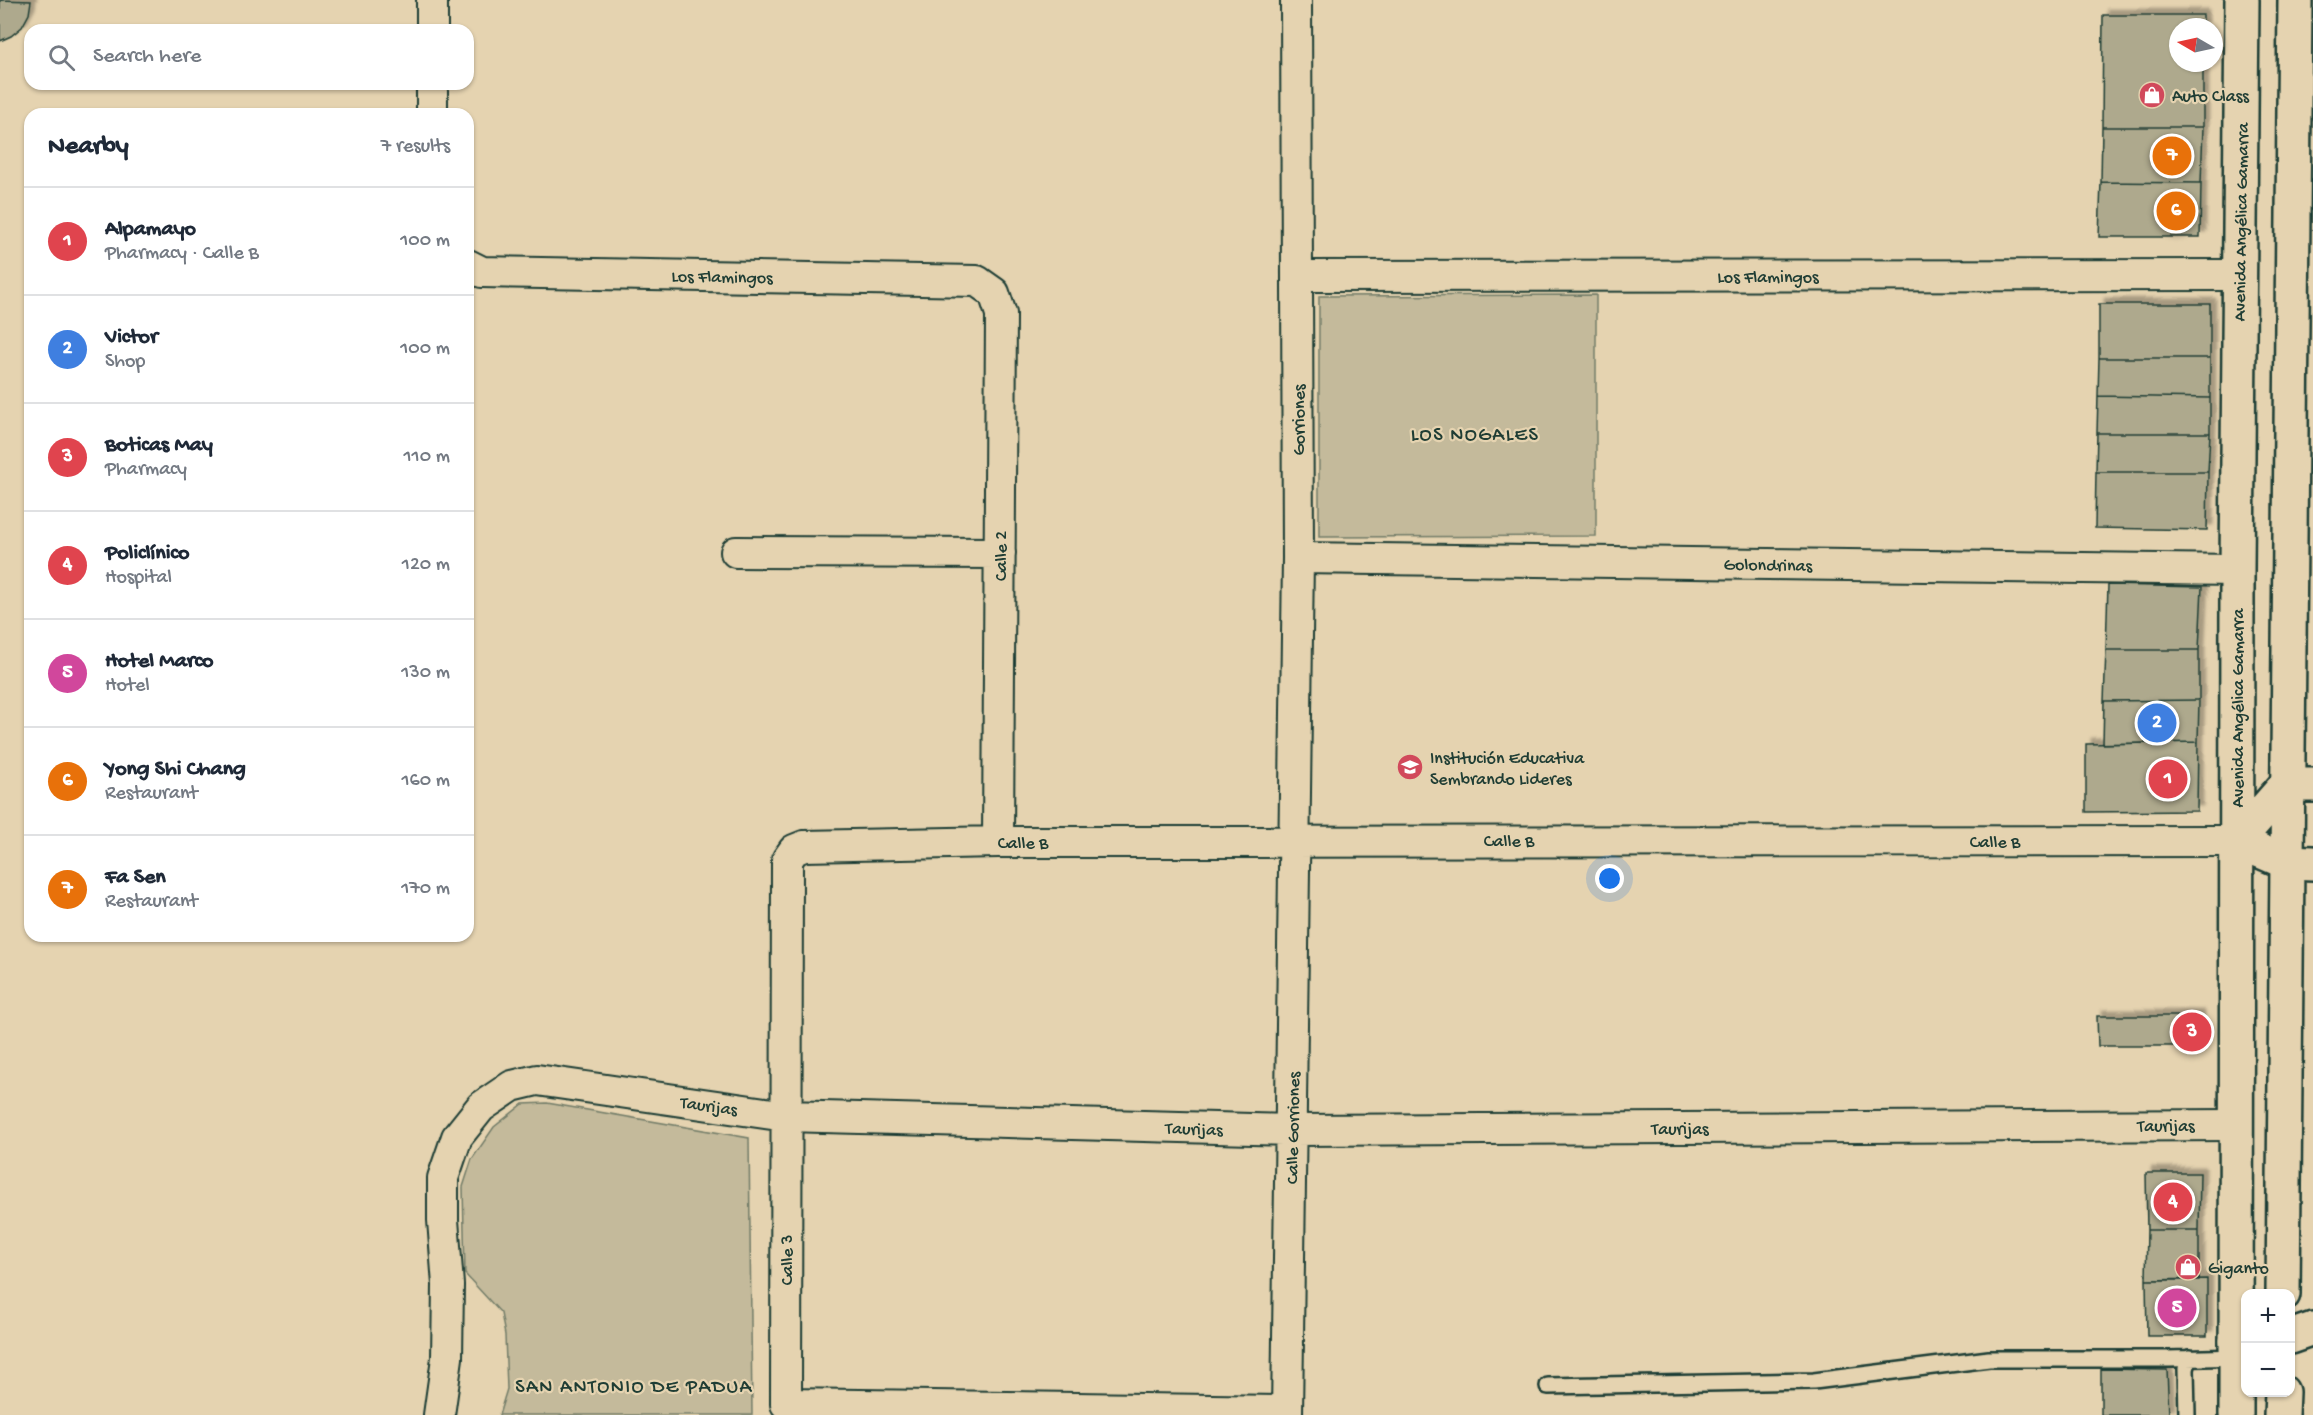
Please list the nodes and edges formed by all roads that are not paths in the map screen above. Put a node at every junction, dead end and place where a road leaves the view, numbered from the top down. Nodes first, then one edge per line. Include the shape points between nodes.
1 (432, 0) edge
2 (1296, 0) edge
3 (2242, 0) edge
4 (2295, 0) edge
5 (432, 24) edge
6 (432, 90) edge
7 (432, 108) edge
8 (474, 268) edge
9 (2239, 275) junction
10 (1297, 276) junction
11 (977, 281) joint
12 (735, 552) dead end
13 (1000, 553) junction
14 (1298, 558) junction
15 (2237, 570) junction
16 (2300, 785) edge
17 (1295, 840) junction
18 (2237, 841) junction
19 (998, 842) junction
20 (787, 860) joint
21 (2300, 863) edge
22 (786, 1116) junction
23 (2236, 1125) junction
24 (1292, 1130) junction
25 (2283, 1289) edge
26 (2313, 1329) edge
27 (2295, 1335) edge
28 (2241, 1349) edge
29 (2189, 1358) junction
30 (1548, 1386) dead end
31 (2282, 1397) edge
32 (786, 1409) edge
33 (937, 1411) edge
34 (1287, 1413) edge
35 (439, 1415) edge
36 (2187, 1415) edge
37 (2236, 1415) edge
38 (2281, 1415) edge

1 - 5 street
2 - 10 street, Gorriones
3 - 9 main road, Avenida Angélica Gamarra
4 - 16 main road
6 - 7 street
8 - 11 street, Los Flamingos via 482,272
9 - 10 street, Los Flamingos
9 - 15 main road, Avenida Angélica Gamarra
10 - 14 street, Gorriones
11 - 13 street, Calle 2 via 994,293 1001,314
12 - 13 street
13 - 19 street, Calle 2
14 - 15 street, Golondrinas
14 - 17 street, Gorriones
15 - 18 main road, Avenida Angélica Gamarra
16 - 18 main road
16 - 21 main road
17 - 18 street, Calle B
17 - 19 street, Calle B
17 - 24 street, Calle Gorriones
18 - 21 main road
18 - 23 main road, Avenida Angélica Gamarra
19 - 20 street, Calle B via 804,846 794,850
20 - 22 street, Calle 3
21 - 25 main road
22 - 24 street, Taurijas
22 - 32 street, Calle 3
22 - 35 street, Taurijas via 537,1080 512,1086 482,1107 457,1137 443,1178 447,1358
23 - 24 street, Taurijas
23 - 28 main road, Avenida Angélica Gamarra
24 - 34 street, Calle Gorriones
26 - 27 main road
28 - 29 lane
28 - 37 main road, Avenida Angélica Gamarra
29 - 30 lane via 1989,1359 1814,1381
29 - 36 lane
31 - 38 main road
32 - 33 street
33 - 34 street

